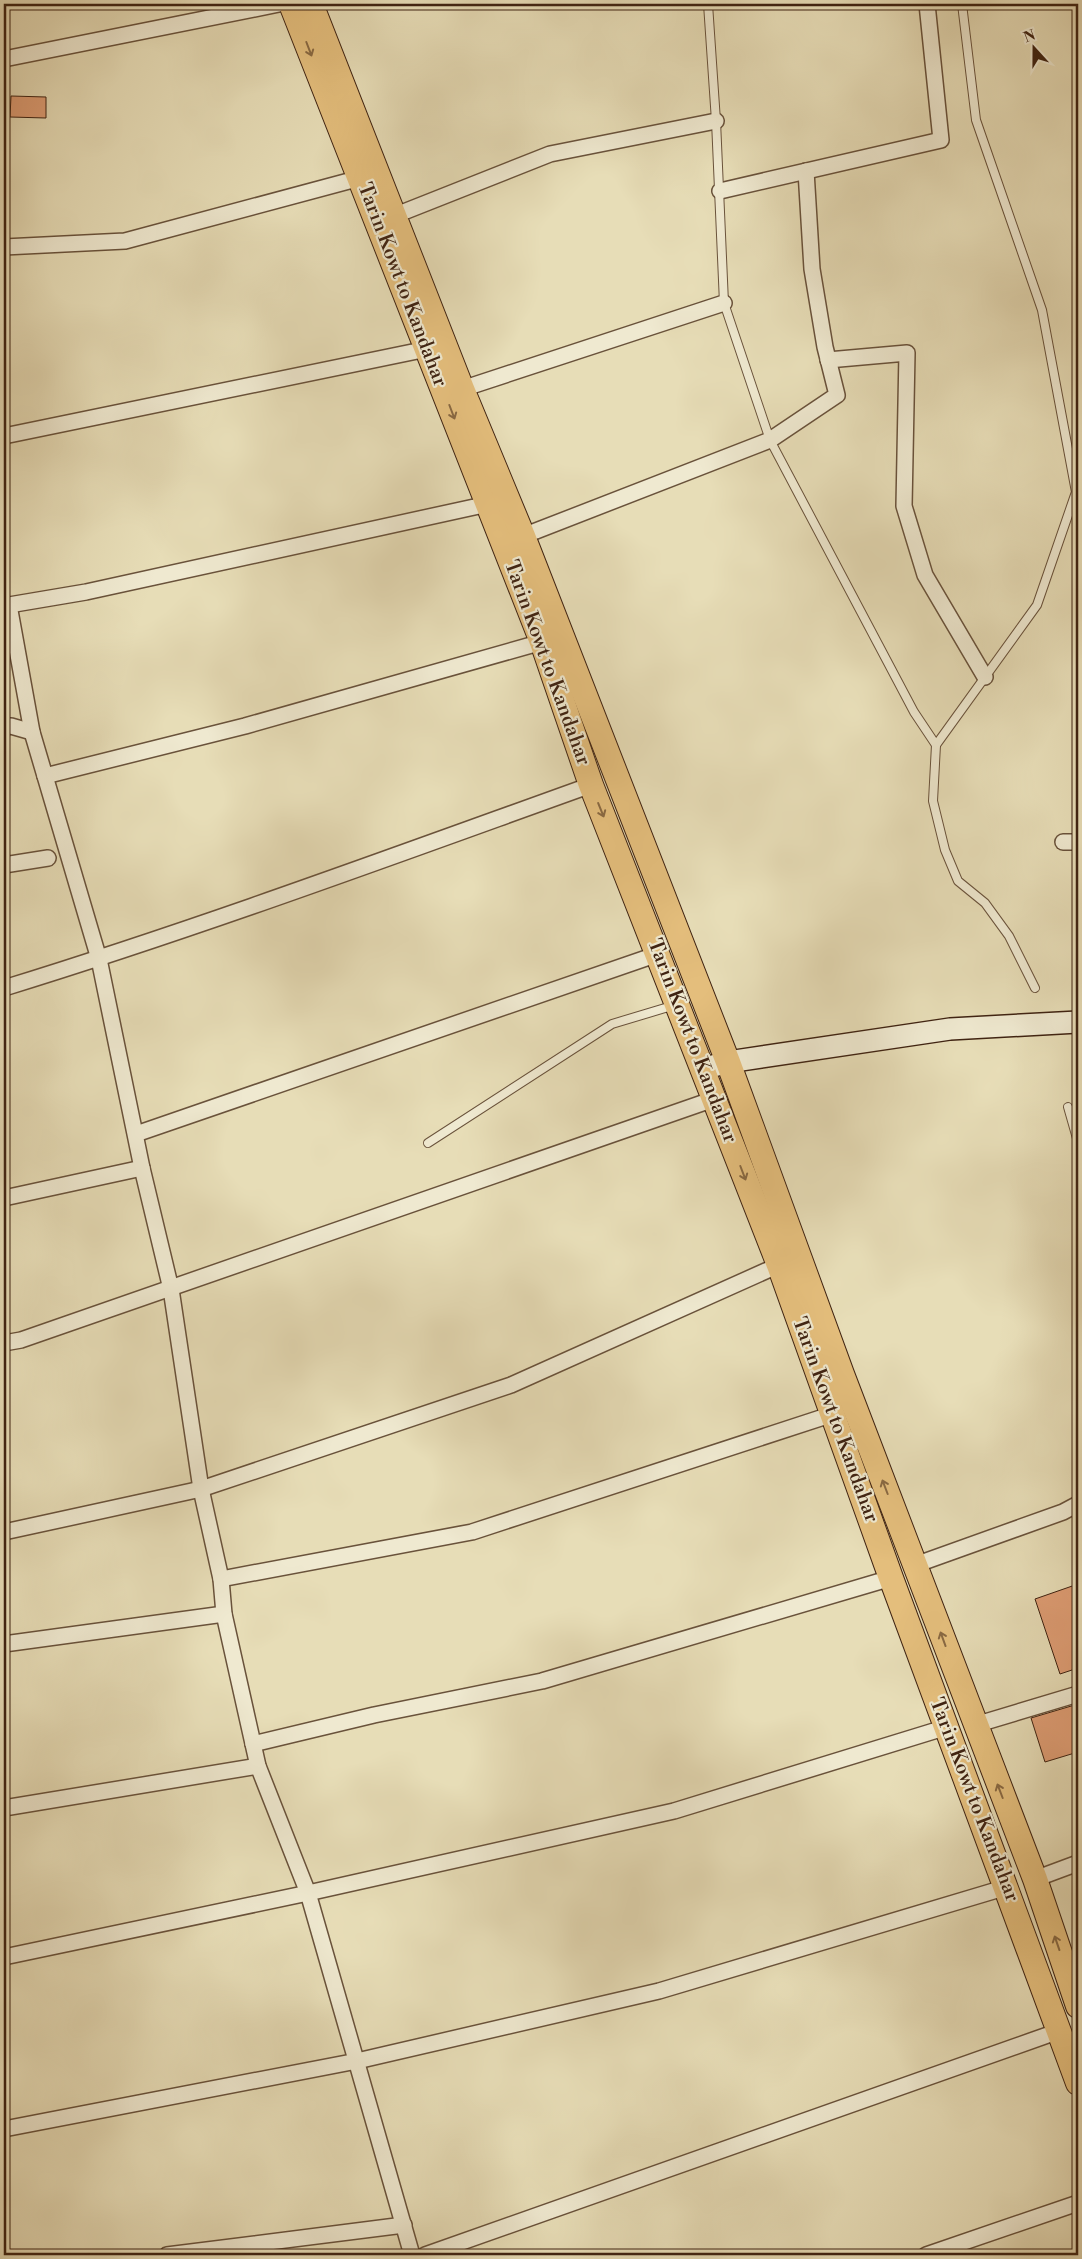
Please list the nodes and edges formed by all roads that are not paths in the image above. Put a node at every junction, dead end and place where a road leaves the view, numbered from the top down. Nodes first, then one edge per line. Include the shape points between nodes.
1 (279, 4) edge
2 (291, 4) edge
3 (312, 4) edge
4 (708, 4) edge
5 (927, 4) edge
6 (962, 4) edge
7 (4, 59) edge
8 (716, 120) junction
9 (353, 135) junction
10 (806, 171) junction
11 (360, 178) junction
12 (720, 191) junction
13 (396, 215) junction
14 (4, 247) edge
15 (724, 303) junction
16 (427, 350) junction
17 (828, 360) junction
18 (462, 389) junction
19 (4, 436) edge
20 (770, 440) junction
21 (488, 504) junction
22 (523, 536) junction
23 (7, 605) edge
24 (542, 642) junction
25 (985, 677) junction
26 (4, 727) edge
27 (32, 732) junction
28 (936, 745) junction
29 (45, 776) junction
30 (591, 785) junction
31 (1063, 842) dead end
32 (1078, 842) edge
33 (48, 858) dead end
34 (4, 865) edge
35 (658, 954) junction
36 (100, 958) junction
37 (4, 988) edge
38 (1035, 988) dead end
39 (677, 1004) junction
40 (1078, 1022) edge
41 (728, 1062) junction
42 (702, 1069) junction
43 (714, 1099) junction
44 (1068, 1107) dead end
45 (136, 1134) junction
46 (1078, 1142) edge
47 (428, 1143) dead end
48 (1078, 1161) edge
49 (142, 1168) junction
50 (1078, 1180) edge
51 (4, 1198) edge
52 (779, 1265) junction
53 (171, 1289) junction
54 (4, 1343) edge
55 (832, 1378) junction
56 (833, 1414) junction
57 (201, 1489) junction
58 (1078, 1504) edge
59 (4, 1532) edge
60 (915, 1565) junction
61 (891, 1578) junction
62 (221, 1579) junction
63 (224, 1614) junction
64 (4, 1644) edge
65 (1078, 1694) edge
66 (975, 1725) junction
67 (947, 1728) junction
68 (253, 1744) junction
69 (258, 1766) junction
70 (4, 1808) edge
71 (1078, 1863) edge
72 (1035, 1879) junction
73 (1007, 1887) junction
74 (308, 1893) junction
75 (4, 1957) edge
76 (1078, 2006) edge
77 (1059, 2031) junction
78 (357, 2061) junction
79 (1078, 2084) edge
80 (4, 2130) edge
81 (1078, 2203) edge
82 (404, 2225) junction
83 (166, 2255) edge
84 (412, 2255) edge
85 (425, 2255) edge
86 (926, 2255) edge

1 - 7 street
2 -> 9 main road, Tarin Kowt to Kandahar
3 - 9 main road, Tarin Kowt to Kandahar
4 - 8 lane
5 - 10 street via 941,140
6 - 25 lane via 976,120 1042,310 1076,492 1036,605
8 - 12 lane
8 - 13 street via 550,154
9 - 11 main road, Tarin Kowt to Kandahar
9 - 13 main road, Tarin Kowt to Kandahar
10 - 12 street
10 - 17 street via 812,269
11 - 14 street via 125,241
11 - 16 main road, Tarin Kowt to Kandahar
12 - 15 lane
13 - 18 main road, Tarin Kowt to Kandahar
15 - 18 street
15 - 20 lane
16 - 19 street
16 -> 21 main road, Tarin Kowt to Kandahar
17 - 20 street via 837,395
17 - 25 street via 906,353 904,506 925,575
18 - 22 main road, Tarin Kowt to Kandahar
20 - 22 street
20 - 28 lane via 914,712
21 - 23 street via 95,590
21 - 24 main road, Tarin Kowt to Kandahar
22 - 41 main road, Tarin Kowt to Kandahar
23 - 27 street
24 - 29 street via 246,726
24 - 30 main road, Tarin Kowt to Kandahar
25 - 28 lane
26 - 27 street
27 - 29 street
28 - 38 lane via 933,801 958,881 985,903 1008,936
29 - 36 street
30 -> 35 main road, Tarin Kowt to Kandahar
30 - 36 street
31 - 32 street
33 - 34 street
35 - 39 main road, Tarin Kowt to Kandahar
35 - 45 street
36 - 37 street
36 - 45 street
39 - 42 main road, Tarin Kowt to Kandahar
39 - 47 lane via 612,1024
40 - 41 main road via 950,1030
41 - 42 main road
41 - 55 main road, Tarin Kowt to Kandahar
42 - 43 main road, Tarin Kowt to Kandahar
43 -> 52 main road, Tarin Kowt to Kandahar
43 - 53 street
44 - 46 lane
45 - 49 street
48 - 50 lane
49 - 51 street
49 - 53 street
52 - 55 main road, Tarin Kowt to Kandahar
52 - 57 street via 511,1385
53 - 54 street
53 - 57 street
55 - 56 main road, Tarin Kowt to Kandahar
60 -> 55 main road, Tarin Kowt to Kandahar
56 - 61 main road, Tarin Kowt to Kandahar
56 - 62 street via 472,1532
57 - 59 street
57 - 62 street
58 - 60 street
66 -> 60 main road, Tarin Kowt to Kandahar
61 - 67 main road, Tarin Kowt to Kandahar
61 - 68 street via 542,1682 374,1715
62 - 63 street
63 - 64 street
63 - 68 street
65 - 66 street
72 -> 66 main road, Tarin Kowt to Kandahar
67 - 73 main road, Tarin Kowt to Kandahar
67 - 74 street via 674,1811
68 - 69 street
69 - 70 street
69 - 74 street
71 - 72 street
76 -> 72 main road, Tarin Kowt to Kandahar
73 - 77 main road, Tarin Kowt to Kandahar
73 - 78 street via 660,1991
74 - 75 street
74 - 78 street
77 - 79 main road, Tarin Kowt to Kandahar
77 - 85 street
78 - 80 street
78 - 82 street
81 - 86 street
82 - 83 street
82 - 84 street

